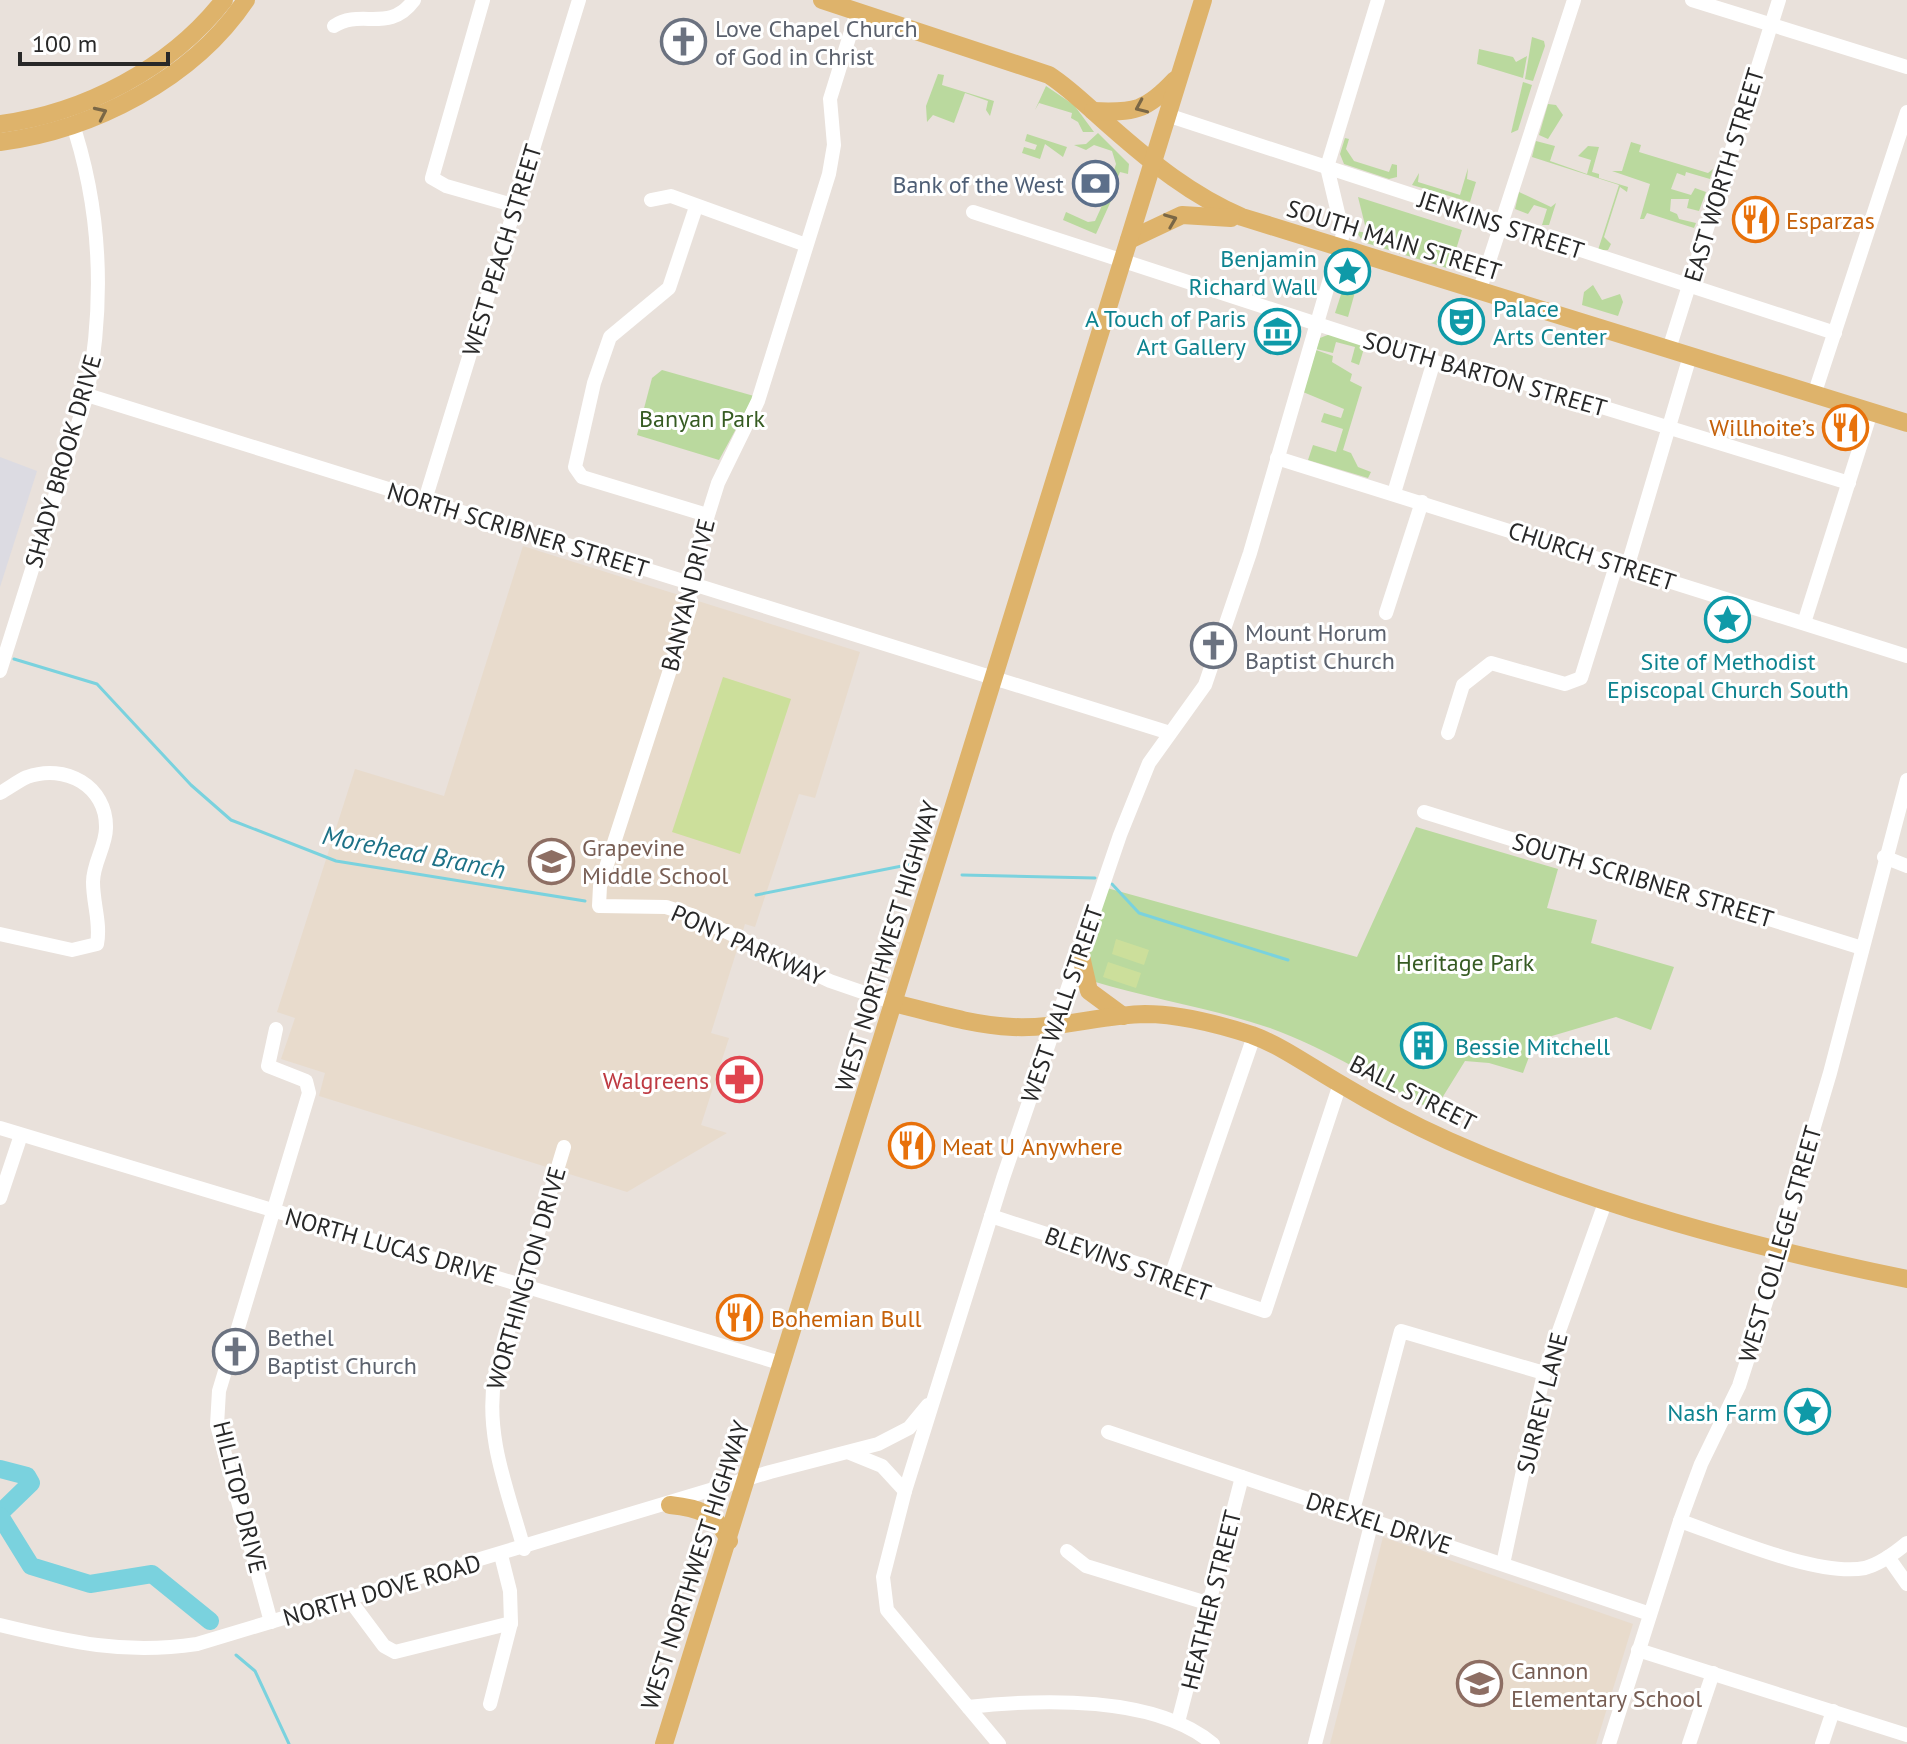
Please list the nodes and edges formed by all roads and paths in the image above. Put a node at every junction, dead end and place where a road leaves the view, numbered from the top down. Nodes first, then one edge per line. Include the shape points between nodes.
1 (224, 0) edge
2 (246, 0) edge
3 (414, 0) edge
4 (483, 0) edge
5 (579, 0) edge
6 (822, 0) edge
7 (1203, 0) edge
8 (1378, 0) edge
9 (1574, 0) edge
10 (1692, 0) edge
11 (1779, 0) edge
12 (857, 12) junction
13 (1771, 23) junction
14 (334, 26) dead end
15 (1907, 67) edge
16 (1179, 76) junction
17 (1093, 111) junction
18 (1907, 112) edge
19 (1167, 115) junction
20 (70, 116) junction
21 (0, 124) edge
22 (0, 142) edge
23 (1153, 162) junction
24 (1327, 167) junction
25 (651, 200) dead end
26 (516, 206) junction
27 (696, 207) junction
28 (973, 212) dead end
29 (1242, 217) junction
30 (1499, 225) junction
31 (1129, 240) junction
32 (806, 245) junction
33 (1338, 248) junction
34 (1123, 259) junction
35 (1689, 286) junction
36 (1479, 292) junction
37 (1318, 325) junction
38 (1835, 333) junction
39 (1669, 349) junction
40 (1690, 356) junction
41 (1434, 361) junction
42 (87, 395) junction
43 (1814, 395) junction
44 (1871, 412) junction
45 (1907, 423) edge
46 (1668, 428) junction
47 (1277, 458) junction
48 (1849, 483) junction
49 (1394, 493) junction
50 (425, 500) junction
51 (1422, 502) junction
52 (707, 515) junction
53 (1622, 565) junction
54 (687, 582) junction
55 (1386, 613) dead end
56 (1804, 623) junction
57 (1907, 656) edge
58 (0, 671) edge
59 (995, 680) junction
60 (1170, 733) junction
61 (1448, 733) dead end
62 (1907, 780) edge
63 (0, 793) edge
64 (1424, 812) dead end
65 (1884, 857) junction
66 (1907, 866) edge
67 (599, 906) joint
68 (0, 934) edge
69 (1862, 948) junction
70 (1080, 952) junction
71 (894, 1003) junction
72 (1123, 1016) junction
73 (1053, 1027) junction
74 (276, 1029) dead end
75 (1254, 1036) junction
76 (1340, 1084) junction
77 (0, 1128) edge
78 (21, 1135) junction
79 (564, 1147) dead end
80 (0, 1198) edge
81 (1606, 1200) junction
82 (274, 1212) junction
83 (991, 1216) junction
84 (1779, 1252) junction
85 (1170, 1279) junction
86 (1907, 1279) edge
87 (520, 1284) junction
88 (783, 1364) junction
89 (1544, 1373) junction
90 (936, 1395) junction
91 (1108, 1432) dead end
92 (846, 1453) junction
93 (1242, 1477) junction
94 (753, 1478) junction
95 (905, 1491) junction
96 (670, 1505) junction
97 (1352, 1514) junction
98 (1372, 1521) junction
99 (1680, 1521) junction
100 (729, 1541) junction
101 (1907, 1543) edge
102 (524, 1549) junction
103 (1067, 1551) dead end
104 (501, 1555) junction
105 (1888, 1557) junction
106 (1503, 1564) junction
107 (1907, 1584) edge
108 (349, 1599) junction
109 (1210, 1604) junction
110 (1650, 1614) junction
111 (271, 1622) junction
112 (511, 1623) junction
113 (0, 1625) edge
114 (1638, 1650) junction
115 (1713, 1673) junction
116 (490, 1704) dead end
117 (968, 1707) junction
118 (1833, 1711) junction
119 (1178, 1722) junction
120 (1907, 1735) edge
121 (664, 1744) edge
122 (999, 1744) edge
123 (1213, 1744) edge
124 (1315, 1744) edge
125 (1609, 1744) edge
126 (1689, 1744) edge
127 (1822, 1744) edge

1 - 20 main road via 202,27 160,61
20 -> 2 main road via 113,107 177,71 216,37
3 - 14 street via 391,19 349,20
4 - 26 street via 432,178
5 - 26 street, WEST PEACH STREET
6 - 12 main road, SOUTH MAIN STREET
7 - 16 main road, WEST NORTHWEST HIGHWAY
8 - 24 street
9 - 30 street
10 - 13 street
11 - 13 street, EAST WORTH STREET
12 - 17 main road, SOUTH MAIN STREET via 1049,75
12 - 32 street, BANYAN DRIVE via 830,99 833,157
13 - 15 street
13 - 35 street, EAST WORTH STREET
16 -> 17 main road via 1157,99 1135,111
16 - 19 main road, WEST NORTHWEST HIGHWAY
17 - 23 main road, SOUTH MAIN STREET
18 - 38 street
19 - 23 main road, WEST NORTHWEST HIGHWAY
19 - 24 street, JENKINS STREET
20 - 21 main road
20 - 22 main road via 36,137
20 - 42 street, SHADY BROOK DRIVE via 88,174 101,284
23 - 29 main road, SOUTH MAIN STREET via 1195,196
23 - 31 main road, WEST NORTHWEST HIGHWAY
24 - 30 street, JENKINS STREET
24 - 33 street, WEST WALL STREET via 1343,234
25 - 27 street via 671,196
26 - 50 street, WEST PEACH STREET
27 - 32 street
27 - 52 street via 669,288 610,337 575,467 582,477
28 - 34 street, SOUTH BARTON STREET
31 -> 29 main road via 1182,215
29 - 33 main road, SOUTH MAIN STREET
30 - 35 street, JENKINS STREET
30 - 36 street
31 - 34 main road, WEST NORTHWEST HIGHWAY
32 - 52 street, BANYAN DRIVE via 758,401
33 - 36 main road, SOUTH MAIN STREET
33 - 37 street, WEST WALL STREET
34 - 37 street, SOUTH BARTON STREET
34 - 59 main road, WEST NORTHWEST HIGHWAY
35 - 38 street, JENKINS STREET
35 - 39 street, EAST WORTH STREET
36 - 39 main road, SOUTH MAIN STREET
37 - 41 street, SOUTH BARTON STREET
37 - 47 street, WEST WALL STREET
38 - 43 street
39 - 40 main road, SOUTH MAIN STREET
40 - 43 main road, SOUTH MAIN STREET
40 - 46 street
41 - 46 street, SOUTH BARTON STREET
41 - 49 street
42 - 50 street, NORTH SCRIBNER STREET
42 - 58 street, SHADY BROOK DRIVE
43 - 44 main road, SOUTH MAIN STREET
44 - 45 main road, SOUTH MAIN STREET
44 - 48 street
46 - 48 street, SOUTH BARTON STREET
46 - 53 street via 1630,558
47 - 49 street, CHURCH STREET
47 - 60 street, WEST WALL STREET via 1216,660 1205,685
48 - 56 street
49 - 51 street, CHURCH STREET
50 - 54 street, NORTH SCRIBNER STREET
51 - 53 street, CHURCH STREET
51 - 55 street
52 - 54 street, BANYAN DRIVE
53 - 56 street, CHURCH STREET
53 - 61 street via 1614,572 1581,678 1565,684 1491,663 1463,685
54 - 59 street, NORTH SCRIBNER STREET
54 - 67 street, BANYAN DRIVE via 691,605 600,886
56 - 57 street, CHURCH STREET
59 - 60 street
59 - 71 main road, WEST NORTHWEST HIGHWAY
60 - 70 street, WEST WALL STREET via 1138,787
62 - 65 street, WEST COLLEGE STREET
63 - 68 street via 26,778 67,773 102,800 106,831 93,884 97,944 72,950
64 - 69 street, SOUTH SCRIBNER STREET
65 - 66 street
65 - 69 street, WEST COLLEGE STREET
67 - 71 street, PONY PARKWAY via 666,907 691,915 830,981
69 - 84 street, WEST COLLEGE STREET
70 - 72 main road via 1089,991
70 - 73 street, WEST WALL STREET
71 - 73 main road, BALL STREET via 971,1022
71 - 88 main road, WEST NORTHWEST HIGHWAY
72 - 73 main road, BALL STREET
72 - 75 main road, BALL STREET via 1170,1015
73 - 83 street, WEST WALL STREET
74 - 82 street, HILLTOP DRIVE via 268,1066 306,1081 309,1093
75 - 76 main road, BALL STREET
75 - 85 street
76 - 81 main road, BALL STREET via 1446,1140
76 - 85 street, BLEVINS STREET via 1265,1311
77 - 78 street, NORTH LUCAS DRIVE
78 - 80 street
78 - 82 street, NORTH LUCAS DRIVE
79 - 87 street, WORTHINGTON DRIVE
81 - 84 main road, BALL STREET
81 - 89 street, SURREY LANE
82 - 87 street, NORTH LUCAS DRIVE
82 - 111 street, HILLTOP DRIVE via 223,1374 217,1425
83 - 85 street, BLEVINS STREET via 1148,1267
83 - 90 street, WEST WALL STREET
84 - 86 main road, BALL STREET
84 - 99 street, WEST COLLEGE STREET via 1739,1386
87 - 88 street, NORTH LUCAS DRIVE
87 - 102 street, WORTHINGTON DRIVE via 489,1407 491,1432
88 - 94 main road, WEST NORTHWEST HIGHWAY
89 - 97 street via 1401,1331
89 - 106 street, SURREY LANE
90 - 92 street, NORTH DOVE ROAD via 909,1428
90 - 95 street, WEST WALL STREET
91 - 93 street, DREXEL DRIVE
92 - 94 street, NORTH DOVE ROAD
92 - 95 street via 882,1466
93 - 97 street, DREXEL DRIVE
93 - 109 street, HEATHER STREET
94 - 96 street, NORTH DOVE ROAD
94 - 100 main road, WEST NORTHWEST HIGHWAY
95 - 117 street, WEST WALL STREET via 883,1577 887,1610
96 - 100 main road via 701,1509
96 - 102 street, NORTH DOVE ROAD
97 - 98 street, DREXEL DRIVE
98 - 106 street, DREXEL DRIVE
98 - 124 street
99 - 105 street via 1827,1568 1861,1569
99 - 110 street, WEST COLLEGE STREET
100 - 121 main road, WEST NORTHWEST HIGHWAY
101 - 105 street
102 - 104 street, NORTH DOVE ROAD
103 - 109 street via 1086,1566
104 - 108 street, NORTH DOVE ROAD
104 - 112 street
105 - 107 street
106 - 110 street, DREXEL DRIVE
108 - 111 street, NORTH DOVE ROAD
108 - 112 street via 384,1646 395,1652
109 - 119 street, HEATHER STREET
110 - 114 street, WEST COLLEGE STREET
111 - 113 street, NORTH DOVE ROAD via 197,1644 129,1650 81,1645
112 - 116 street
114 - 115 street
114 - 125 street, WEST COLLEGE STREET
115 - 118 street
115 - 126 street
117 - 119 street via 1079,1705 1137,1710
117 - 122 street, WEST WALL STREET
118 - 120 street
118 - 127 street
119 - 123 street

